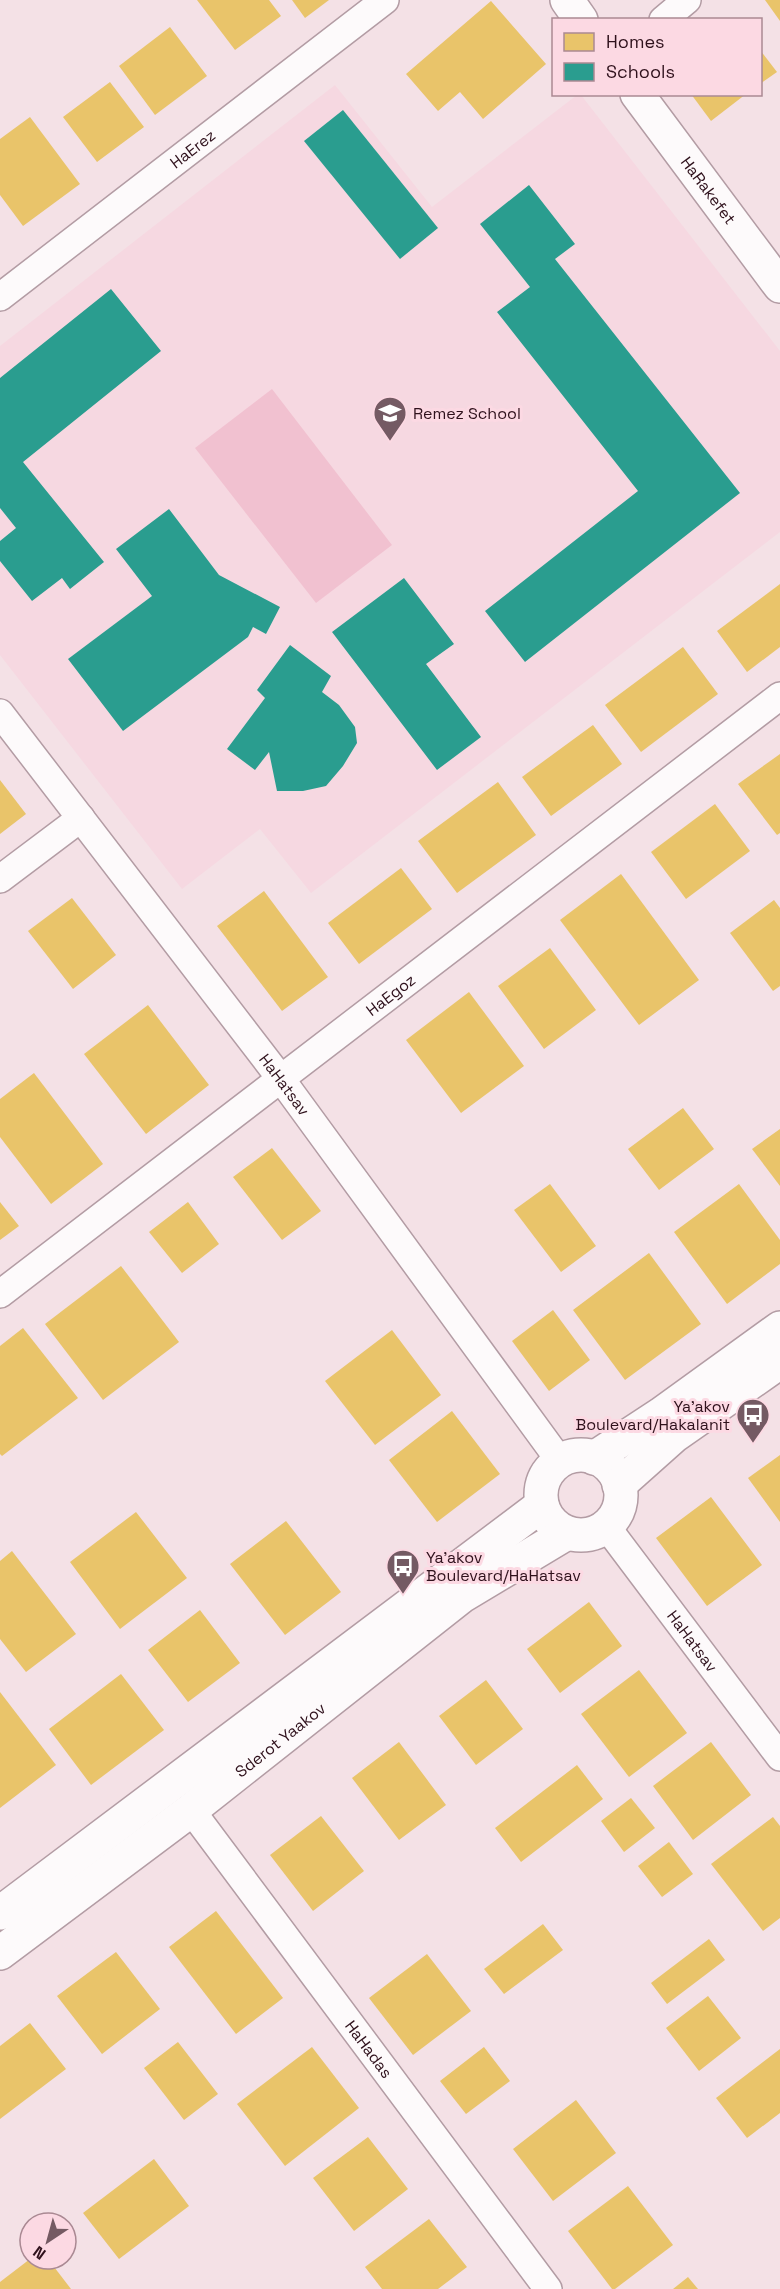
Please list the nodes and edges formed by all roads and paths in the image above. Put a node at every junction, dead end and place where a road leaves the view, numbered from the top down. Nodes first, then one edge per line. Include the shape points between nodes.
1 (385, 0) edge
2 (567, 0) edge
3 (687, 0) edge
4 (580, 18) edge
5 (665, 18) edge
6 (638, 96) edge
7 (780, 286) edge
8 (0, 297) edge
9 (780, 696) edge
10 (0, 713) edge
11 (81, 818) junction
12 (0, 879) edge
13 (281, 1079) junction
14 (0, 1294) edge
15 (780, 1328) edge
16 (780, 1362) edge
17 (594, 1458) junction
18 (560, 1461) junction
19 (619, 1485) junction
20 (542, 1505) junction
21 (606, 1526) junction
22 (567, 1533) junction
23 (780, 1757) edge
24 (191, 1810) junction
25 (0, 1913) edge
26 (0, 1953) edge
27 (548, 2289) edge

1 - 8 street, HaErez
2 - 4 street
3 - 5 street
6 - 7 street, HaRakefet
9 - 13 street, HaEgoz
10 - 11 street, HaHatsav
11 - 12 street
11 - 13 street, HaHatsav
13 - 14 street, HaEgoz
13 - 18 street, HaHatsav
15 - 17 street
16 - 19 street via 674,1436
17 - 18 street via 582,1455
17 - 19 street via 610,1469
18 - 20 street via 544,1480
19 - 21 street via 618,1507
20 - 22 street via 555,1527
20 - 25 street, Sderot Yaakov
21 - 22 street via 587,1535
21 - 23 street, HaHatsav
22 - 24 street, Sderot Yaakov via 462,1596
24 - 26 street, Sderot Yaakov
24 - 27 street, HaHadas

